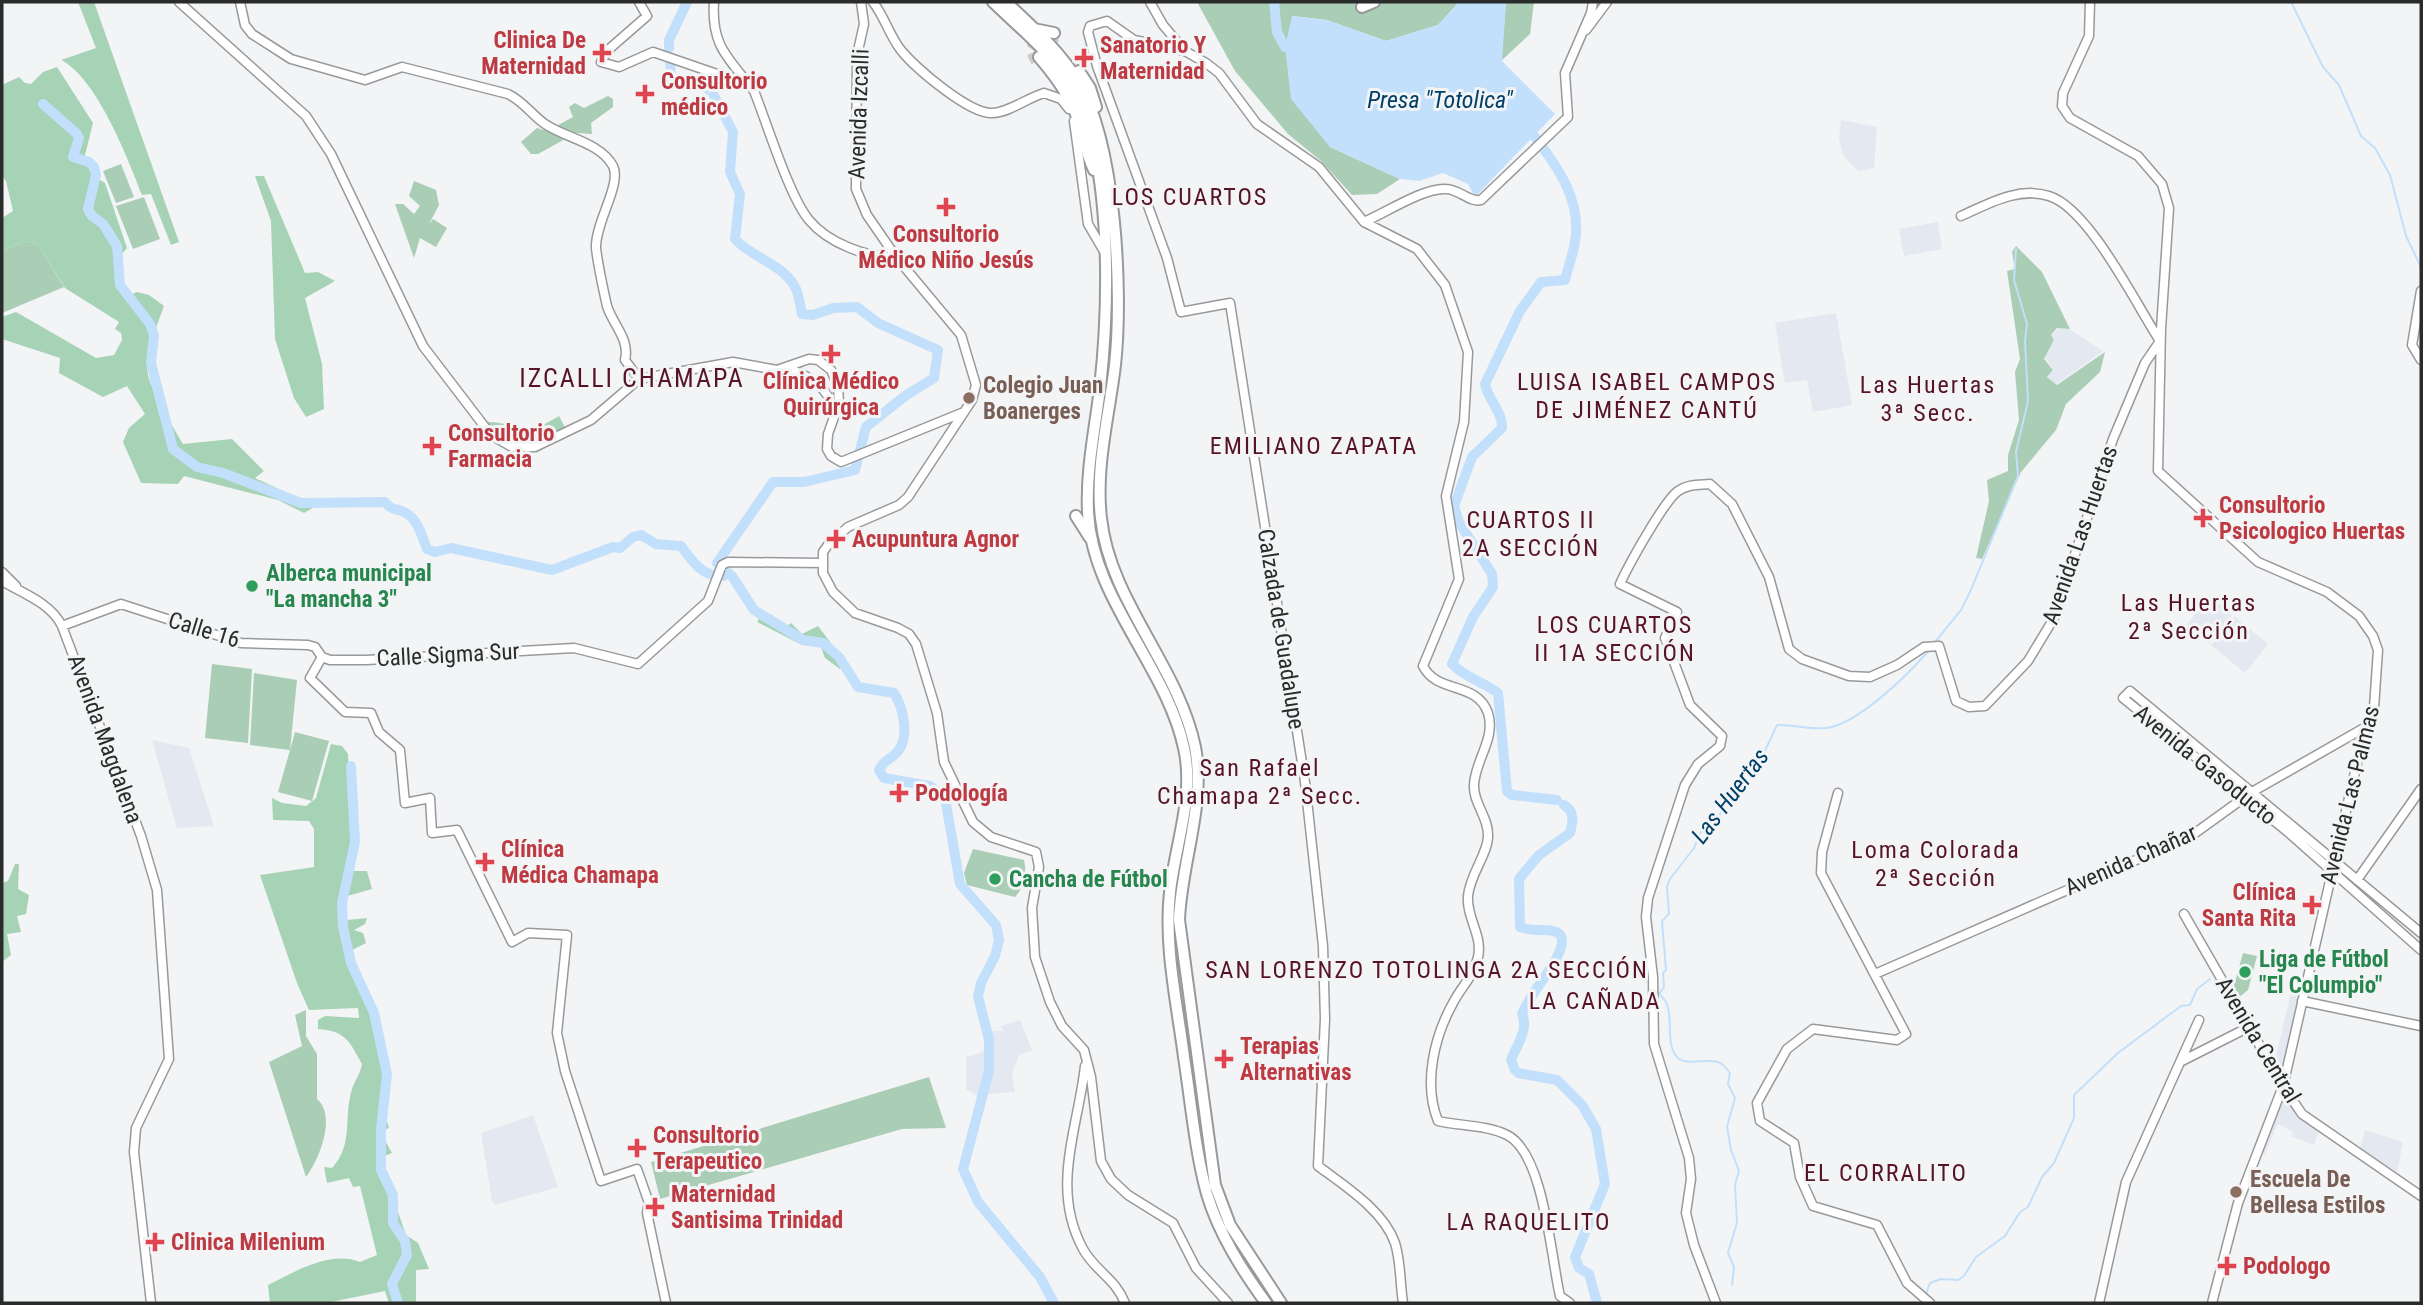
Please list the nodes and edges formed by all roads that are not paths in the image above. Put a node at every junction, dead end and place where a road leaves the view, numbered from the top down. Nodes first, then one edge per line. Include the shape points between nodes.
1 (178, 2) edge
2 (240, 2) edge
3 (639, 2) edge
4 (714, 2) edge
5 (861, 2) edge
6 (873, 2) edge
7 (993, 2) edge
8 (1006, 2) edge
9 (1150, 2) edge
10 (1374, 2) edge
11 (1593, 2) edge
12 (1607, 2) edge
13 (2090, 2) edge
14 (1362, 6) dead end
15 (1034, 29) junction
16 (1583, 32) junction
17 (1036, 45) junction
18 (1185, 51) junction
19 (1037, 62) dead end
20 (750, 85) junction
21 (1107, 90) junction
22 (1092, 93) junction
23 (1061, 99) junction
24 (1075, 124) junction
25 (1097, 124) junction
26 (1082, 137) junction
27 (1097, 175) junction
28 (1961, 216) dead end
29 (1364, 222) junction
30 (1106, 253) junction
31 (896, 257) junction
32 (2421, 290) edge
33 (2160, 341) junction
34 (1103, 358) junction
35 (1115, 359) junction
36 (2421, 360) edge
37 (787, 368) junction
38 (639, 379) junction
39 (964, 412) junction
40 (836, 414) junction
41 (1101, 425) junction
42 (1076, 516) dead end
43 (1092, 542) junction
44 (823, 563) junction
45 (2, 572) edge
46 (2, 581) edge
47 (16, 586) junction
48 (62, 626) junction
49 (322, 657) junction
50 (2374, 722) junction
51 (2421, 789) edge
52 (1838, 793) dead end
53 (2248, 795) junction
54 (2333, 861) junction
55 (2331, 871) junction
56 (2357, 880) junction
57 (2184, 914) dead end
58 (2421, 933) edge
59 (2421, 950) edge
60 (1875, 974) junction
61 (2302, 1001) junction
62 (2199, 1020) dead end
63 (2421, 1026) edge
64 (2249, 1027) junction
65 (1086, 1059) junction
66 (2179, 1063) junction
67 (2283, 1086) junction
68 (2421, 1196) edge
69 (1266, 1281) junction
70 (1926, 1298) edge
71 (1716, 1302) edge
72 (152, 1303) edge
73 (666, 1303) edge
74 (1125, 1303) edge
75 (1228, 1303) edge
76 (1266, 1303) edge
77 (1281, 1303) edge
78 (1291, 1303) edge
79 (1402, 1303) edge
80 (1570, 1303) edge
81 (2099, 1303) edge
82 (2212, 1303) edge

1 - 38 street via 306,116 331,154 423,346 491,435 512,447 535,447 590,420
2 - 38 street via 252,34 292,59 365,80 402,67 508,94 544,123 607,158 614,168 614,184 598,223 597,250 607,305 626,344 625,360
3 - 20 street via 647,16 608,50 601,62 624,66 653,52
4 - 20 street via 720,50
5 - 31 street, Avenida Izcalli via 864,24 857,55 856,189 867,215
6 - 23 street, Avenida Izcalli via 902,51 982,112 1000,112 1044,93
7 - 17 highway
8 - 15 highway
9 - 18 street
10 - 14 highway
11 - 16 street
12 - 16 street
13 - 33 street, Avenida Las Huertas via 2089,36 2063,93 2062,106 2070,118 2131,150 2162,184 2169,208 2169,239
15 - 22 highway via 1055,38
15 - 25 highway via 1077,80
16 - 29 street via 1565,73 1568,117 1482,200 1437,189
17 - 26 highway via 1037,56 1071,101
17 - 27 highway via 1069,82 1082,108
18 - 21 street via 1134,40 1102,21 1088,29
18 - 29 street via 1219,73 1257,124 1319,167
19 - 23 highway via 1054,80
20 - 31 street via 807,218 869,255
21 - 22 street
21 - 79 street, Calzada de Guadalupe via 1167,258 1181,312 1230,303 1305,782 1321,925 1325,1019 1318,1166 1356,1196 1390,1234 1397,1253
22 - 25 highway
23 - 24 street
24 - 26 street
24 - 30 street via 1088,224
25 - 35 highway via 1118,292
26 - 27 highway
27 - 30 highway
28 - 33 street via 2011,196 2031,193 2057,199 2102,248
29 - 80 street via 1408,244 1432,265 1445,285 1468,352 1464,422 1446,496 1459,579 1423,666 1440,682 1474,693 1487,710 1488,741 1474,785 1488,833 1471,879 1468,907 1479,954 1436,1048 1431,1085 1438,1121 1492,1130 1514,1139 1540,1186 1560,1296
30 - 34 highway
31 - 39 street, Avenida Izcalli via 961,335 976,385
32 - 36 street via 2412,345
33 - 50 street, Avenida Las Palmas via 2158,471 2258,562 2327,592 2359,616 2378,650
33 - 71 street, Avenida Las Huertas via 2144,363 2113,439 2054,618 2028,661 1990,704 1961,705 1954,697 1941,649 1934,645 1870,677 1849,676 1802,659 1789,649 1769,577 1732,504 1710,484 1676,492 1628,565 1620,584 1677,612 1665,638 1690,705 1722,736 1720,747 1698,764 1685,785 1646,917 1654,1044 1689,1158 1686,1213 1691,1234
34 - 35 highway via 1102,385 1107,389
34 - 41 highway
35 - 41 highway
37 - 38 street via 768,370 733,362
37 - 40 street via 816,383 830,397
37 - 40 street via 809,359 831,370 839,394
39 - 40 street via 841,462 827,449
39 - 44 street, Avenida Izcalli via 908,497 834,537
41 - 43 highway via 1087,475
41 - 69 highway via 1100,516 1105,544 1123,591 1171,682 1189,725 1198,765 1179,920 1216,1185 1230,1224
42 - 43 highway
43 - 76 highway via 1113,597 1164,689 1184,748 1186,791 1168,919 1194,1125 1218,1220 1245,1275
44 - 49 street, Calle Sigma Sur via 722,565 708,601 638,664 574,648 366,660
44 - 65 street via 827,583 840,600 855,613 898,628 916,645 937,713 944,762 972,822 982,832 1036,852 1035,957 1062,1026
45 - 47 street, Avenida Magdalena
46 - 47 street, Avenida Magdalena
47 - 48 street, Avenida Magdalena
48 - 49 street, Calle 16 via 121,604 241,643 308,645
48 - 72 street, Avenida Magdalena via 145,847 160,912 169,1059 136,1128
49 - 73 street via 310,678 345,712 371,713 379,732 400,750 405,803 430,798 432,833 457,830 512,942 528,933 566,935 557,1033 565,1071 601,1181 637,1169 649,1203 647,1213
50 - 53 street, Avenida Chañar
50 - 54 street, Avenida Las Palmas via 2360,750
51 - 56 street
52 - 60 street via 1821,873
53 - 53 street, Avenida Gasoducto via 2130,691 2123,698
53 - 54 street, Avenida Gasoducto
53 - 55 street, Avenida Gasoducto
53 - 60 street, Avenida Chañar via 2191,836
54 - 55 street, Avenida Las Palmas
54 - 56 street, Avenida Gasoducto
55 - 59 street, Avenida Gasoducto
55 - 61 street, Avenida Las Palmas
56 - 58 street, Avenida Gasoducto
57 - 64 street, Avenida Central
60 - 70 street via 1906,1034 1897,1040 1813,1030 1787,1049 1757,1103 1760,1121 1794,1143 1800,1177 1814,1206 1877,1225 1908,1283
61 - 63 street
61 - 67 street, Avenida Las Palmas
62 - 66 street
64 - 66 street
64 - 67 street, Avenida Central
65 - 74 street via 1067,1166 1066,1200 1085,1252 1117,1285
65 - 75 street via 1097,1142 1107,1172 1128,1195 1172,1223 1196,1268
66 - 81 street via 2126,1182
67 - 68 street, Avenida Central via 2302,1114
67 - 82 street, Avenida Las Palmas via 2238,1203
69 - 77 highway
69 - 78 highway

